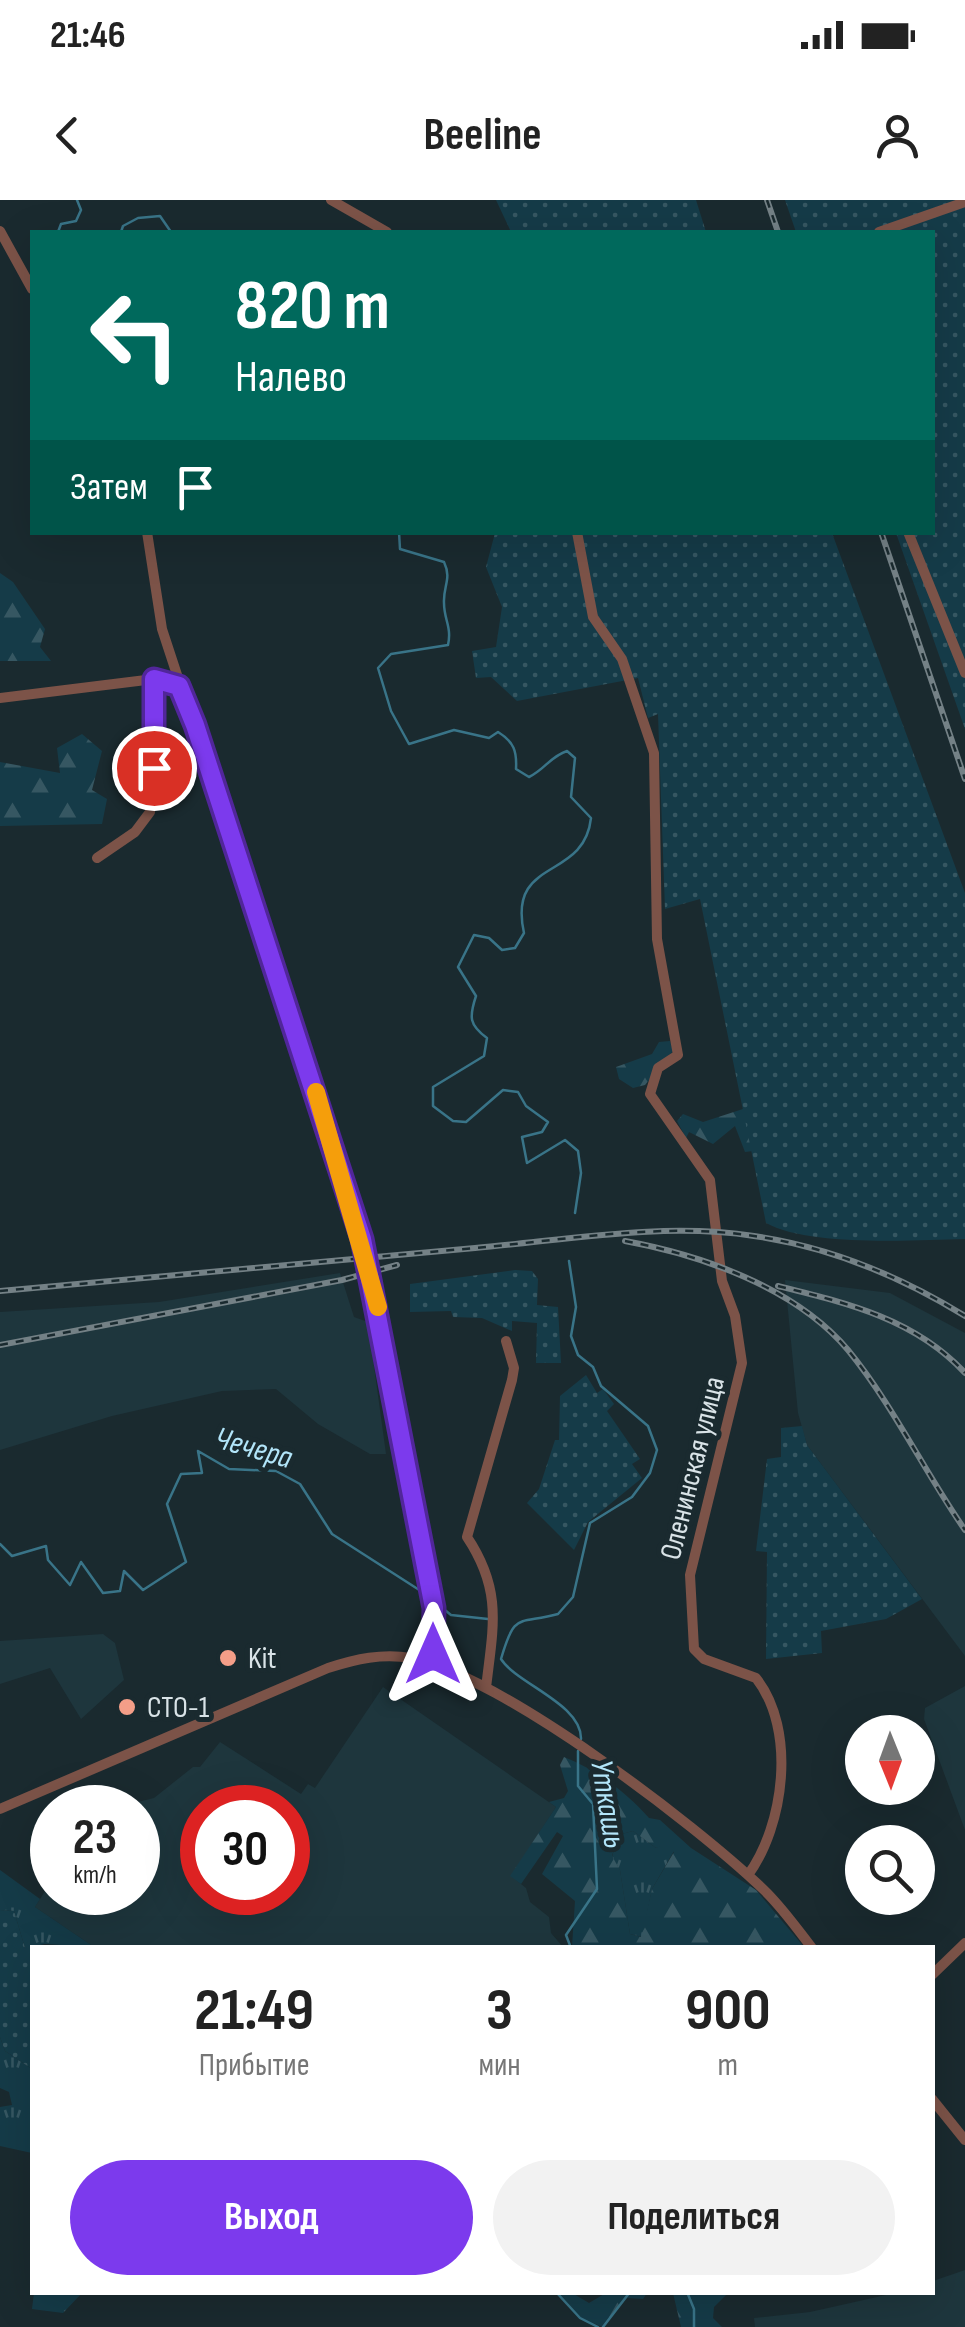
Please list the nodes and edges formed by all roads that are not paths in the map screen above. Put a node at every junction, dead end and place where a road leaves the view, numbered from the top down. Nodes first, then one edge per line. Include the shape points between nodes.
1 (331, 200) edge
2 (965, 202) edge
3 (0, 230) edge
4 (384, 230) edge
5 (886, 230) edge
6 (30, 285) edge
7 (147, 535) edge
8 (578, 535) edge
9 (909, 535) edge
10 (172, 656) junction
11 (965, 673) edge
12 (158, 679) junction
13 (184, 693) junction
14 (0, 698) edge
15 (97, 858) dead end
16 (506, 1341) dead end
17 (430, 1663) junction
18 (486, 1688) junction
19 (0, 1809) edge
20 (748, 1875) junction
21 (965, 1943) edge
22 (809, 1945) edge
23 (935, 1972) edge
24 (935, 2103) edge
25 (965, 2140) edge

1 - 4 street
2 - 5 street
3 - 6 street
7 - 10 street via 157,611
8 - 20 street, Оленинская улица via 593,617 622,659 654,753 657,939 678,1054 658,1068 650,1094 710,1180 722,1281 740,1341 741,1384 690,1575 690,1614 694,1649 756,1678 776,1733 779,1805 768,1844
9 - 11 street
10 - 12 street via 172,668
10 - 13 street
12 - 13 street
12 - 14 street
12 - 15 street via 150,812 135,832
13 - 17 street via 362,1239 434,1608
16 - 18 street via 512,1380 467,1537 494,1594
17 - 18 street
17 - 19 street via 386,1656 328,1668
18 - 20 street via 569,1740
20 - 22 street
21 - 23 street
24 - 25 street

